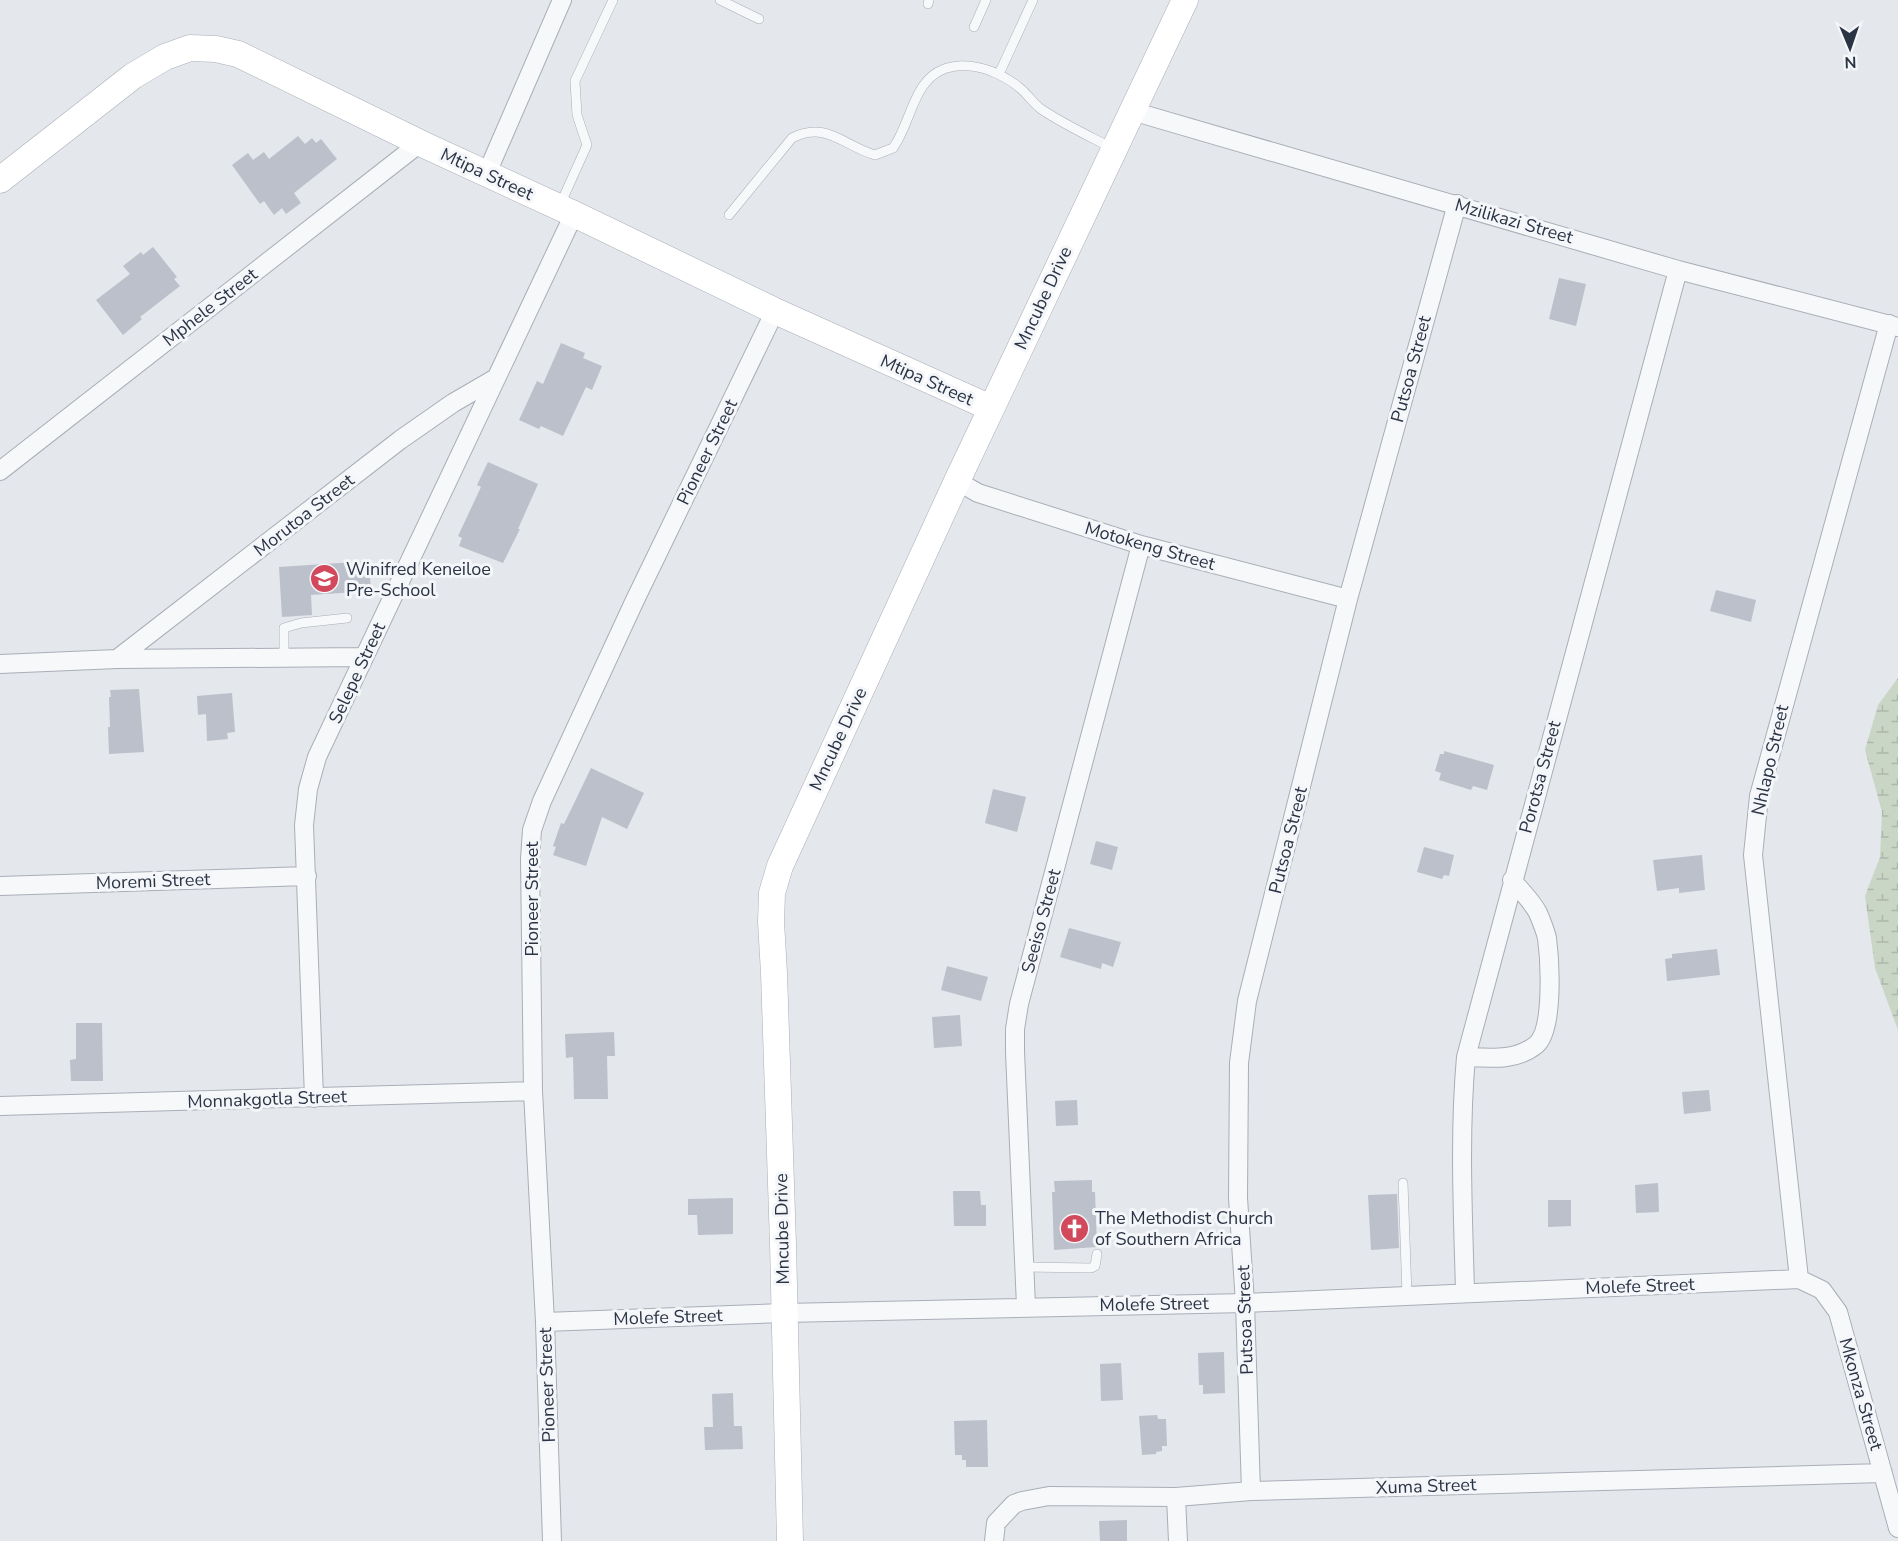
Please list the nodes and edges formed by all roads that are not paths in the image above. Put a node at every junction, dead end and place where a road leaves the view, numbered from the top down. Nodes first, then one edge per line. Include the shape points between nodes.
1 (562, 0) edge
2 (613, 0) edge
3 (720, 0) edge
4 (986, 0) edge
5 (1033, 0) edge
6 (1185, 0) edge
7 (759, 19) dead end
8 (974, 27) dead end
9 (999, 74) junction
10 (1132, 111) junction
11 (420, 143) junction
12 (1114, 149) junction
13 (487, 173) junction
14 (0, 180) edge
15 (1457, 204) junction
16 (567, 211) junction
17 (729, 215) dead end
18 (1678, 270) junction
19 (775, 311) junction
20 (1893, 325) edge
21 (496, 378) junction
22 (992, 408) junction
23 (0, 471) edge
24 (957, 481) junction
25 (1141, 545) junction
26 (1348, 599) junction
27 (347, 618) dead end
28 (363, 657) junction
29 (284, 658) junction
30 (117, 660) junction
31 (0, 664) edge
32 (307, 876) junction
33 (1512, 880) junction
34 (0, 886) edge
35 (1466, 1057) junction
36 (533, 1091) junction
37 (314, 1098) junction
38 (0, 1106) edge
39 (1403, 1183) dead end
40 (1097, 1254) dead end
41 (1025, 1267) junction
42 (1799, 1279) junction
43 (1465, 1292) junction
44 (1407, 1295) junction
45 (1245, 1303) junction
46 (1026, 1306) junction
47 (784, 1313) junction
48 (545, 1322) junction
49 (1883, 1473) junction
50 (1251, 1491) junction
51 (1176, 1497) junction
52 (1898, 1528) edge
53 (552, 1541) edge
54 (790, 1541) edge
55 (994, 1541) edge
56 (1178, 1541) edge

1 - 13 street
2 - 16 lane via 575,81 576,115 587,145
3 - 7 lane
4 - 8 lane
5 - 9 lane
6 - 10 street, Mncube Drive
9 - 12 lane via 1038,107
9 - 17 lane via 955,65 939,71 923,85 896,143 884,153 874,155 823,131 813,130 792,138
10 - 12 street, Mncube Drive
10 - 15 street, Mzilikazi Street
11 - 13 street, Mtipa Street
11 - 14 street, Mtipa Street via 238,54 190,48 133,76
11 - 23 street, Mphele Street
12 - 22 street, Mncube Drive
13 - 16 street, Mtipa Street
15 - 18 street, Mzilikazi Street
15 - 26 street, Putsoa Street
16 - 19 street, Mtipa Street
16 - 21 street, Selepe Street
18 - 20 street, Mzilikazi Street
18 - 33 street, Porotsa Street
19 - 22 street, Mtipa Street
19 - 36 street, Pioneer Street via 635,600 532,830
20 - 42 street, Nhlapo Street via 1759,796 1755,825 1753,855
21 - 28 street, Selepe Street
21 - 30 street, Morutoa Street via 400,440
22 - 24 street, Mncube Drive
24 - 25 street, Motokeng Street via 978,493
24 - 47 street, Mncube Drive via 785,857 772,894
25 - 26 street, Motokeng Street
25 - 41 street, Seeiso Street via 1019,1004 1015,1052
26 - 45 street, Putsoa Street via 1247,1001 1239,1063 1238,1198
27 - 29 lane via 284,628
28 - 29 street
28 - 32 street, Selepe Street via 317,757 308,789 304,825
29 - 30 street
30 - 31 street
32 - 34 street, Moremi Street
32 - 37 street, Selepe Street
33 - 35 street, Porotsa Street
33 - 35 street via 1537,910 1546,937 1550,1009 1546,1030 1538,1043 1521,1054
35 - 43 street, Porotsa Street via 1462,1097
36 - 37 street, Monnakgotla Street
36 - 48 street, Pioneer Street
37 - 38 street, Monnakgotla Street
39 - 44 lane
40 - 41 lane via 1091,1268
41 - 46 street, Seeiso Street
42 - 43 street, Molefe Street
42 - 49 street, Mkonza Street via 1822,1290 1838,1312
43 - 44 street, Molefe Street
44 - 45 street, Molefe Street
45 - 46 street, Molefe Street
45 - 50 street, Putsoa Street
46 - 47 street, Molefe Street
47 - 48 street, Molefe Street
47 - 54 street, Mncube Drive
48 - 53 street, Pioneer Street
49 - 50 street, Xuma Street
49 - 52 street, Mkonza Street
50 - 51 street, Xuma Street
51 - 55 street, Xuma Street via 1049,1496 1022,1501 996,1523
51 - 56 street

